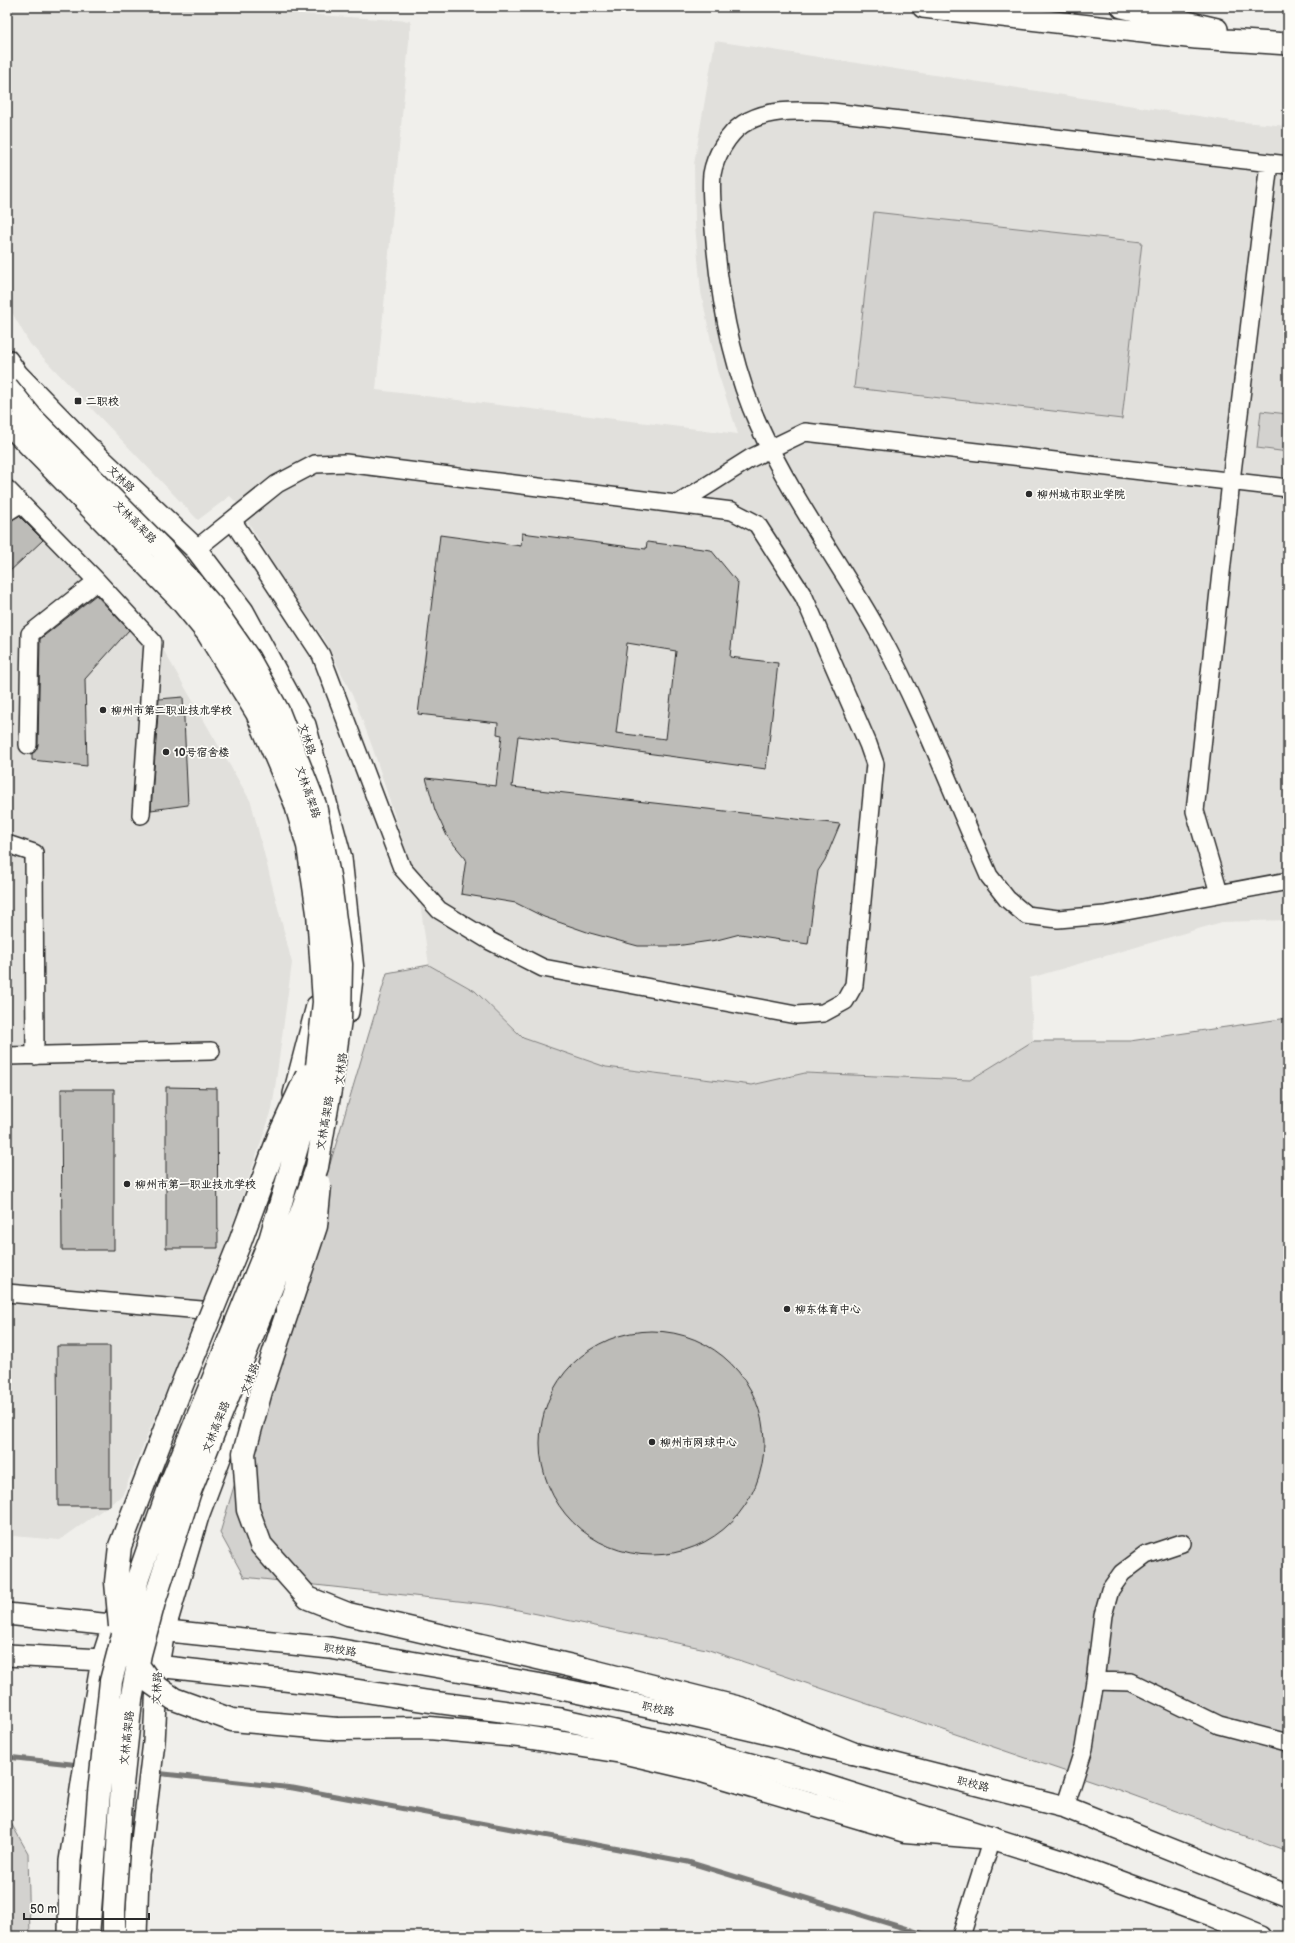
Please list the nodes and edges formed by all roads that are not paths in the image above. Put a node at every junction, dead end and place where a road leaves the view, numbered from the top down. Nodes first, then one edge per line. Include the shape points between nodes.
1 (923, 7) edge
2 (1122, 7) edge
3 (1281, 43) edge
4 (1269, 162) junction
5 (1288, 165) edge
6 (7, 360) edge
7 (7, 387) edge
8 (7, 422) edge
9 (7, 426) edge
10 (770, 447) junction
11 (1231, 481) junction
12 (1288, 488) edge
13 (7, 489) edge
14 (678, 504) junction
15 (14, 507) edge
16 (232, 520) junction
17 (196, 549) junction
18 (97, 581) junction
19 (28, 745) dead end
20 (141, 815) dead end
21 (7, 844) edge
22 (1288, 881) edge
23 (1219, 893) junction
24 (318, 1050) junction
25 (211, 1051) dead end
26 (7, 1056) edge
27 (35, 1056) junction
28 (331, 1084) junction
29 (7, 1293) edge
30 (224, 1312) junction
31 (1182, 1543) dead end
32 (7, 1614) edge
33 (113, 1624) junction
34 (164, 1631) junction
35 (7, 1655) edge
36 (102, 1660) junction
37 (158, 1665) junction
38 (1095, 1682) junction
39 (1288, 1743) edge
40 (852, 1753) junction
41 (1065, 1807) junction
42 (992, 1838) junction
43 (1288, 1896) edge
44 (68, 1936) edge
45 (88, 1936) edge
46 (114, 1936) edge
47 (136, 1936) edge
48 (961, 1936) edge
49 (1262, 1936) edge

1 - 3 main road via 1196,38
2 - 3 main road
4 - 5 street
4 - 10 street via 832,112 789,110 767,114 742,124 723,144 712,173 717,267 732,350 759,425
4 - 11 street
6 - 17 main road, 文林路 via 17,374 89,448
7 - 28 highway, 文林高架路, bridge via 32,418 162,549 212,606 249,659 278,711 315,805 329,876 341,964 340,1019
8 - 24 highway, 文林高架路, bridge via 179,598 207,632 257,713 295,802 308,846 318,913 324,1002
9 - 30 main road via 184,609 267,748 309,882 318,1001 259,1224
10 - 11 street via 805,432
10 - 14 street
10 - 23 street via 801,505 878,632 916,707 989,876 1006,899 1026,914 1058,919 1105,915
11 - 12 street
11 - 23 street via 1195,811
13 - 15 street
14 - 16 street via 345,463 315,464 277,484
14 - 16 street via 732,511 757,524 804,597 875,764 854,985 845,1001 823,1013 796,1015 544,968 490,941 439,910 402,868 321,655
15 - 18 street
16 - 17 street
17 - 34 main road, 文林路 via 243,611 304,725 341,858 353,970 337,1095 319,1197 198,1516
18 - 19 street via 30,634
18 - 20 street via 153,642
21 - 27 street via 34,853
22 - 23 street
24 - 42 highway, bridge via 279,1136 120,1546 116,1582 120,1627 129,1651 150,1682 174,1699 232,1720 337,1729 428,1728 519,1736 622,1752 695,1769 906,1831
24 - 45 highway, 文林高架路, bridge via 315,1085 270,1240 171,1483 138,1578 111,1681
25 - 27 street
26 - 27 street
28 - 40 highway, bridge via 316,1226 261,1391 244,1453 248,1510 261,1545 308,1598 348,1614 740,1708
28 - 46 highway, 文林高架路, bridge via 317,1167 312,1182 190,1491 140,1654 131,1700 122,1785
29 - 30 street
30 - 33 main road
31 - 38 street via 1146,1555 1122,1573 1110,1590 1103,1615
32 - 33 main road, 职校路
33 - 34 main road, 职校路
33 - 36 main road
34 - 37 main road, 文林路
34 - 40 main road, 职校路 via 330,1648 537,1684
35 - 36 main road
36 - 37 main road
36 - 44 main road via 70,1861
37 - 42 main road via 311,1682 560,1719 688,1748 812,1781
37 - 47 main road, 文林路 via 154,1742 138,1874
38 - 39 street via 1131,1682 1219,1725
38 - 41 street via 1084,1748
40 - 41 main road, 职校路
41 - 43 main road, 职校路
42 - 48 street
42 - 49 main road via 1067,1862

